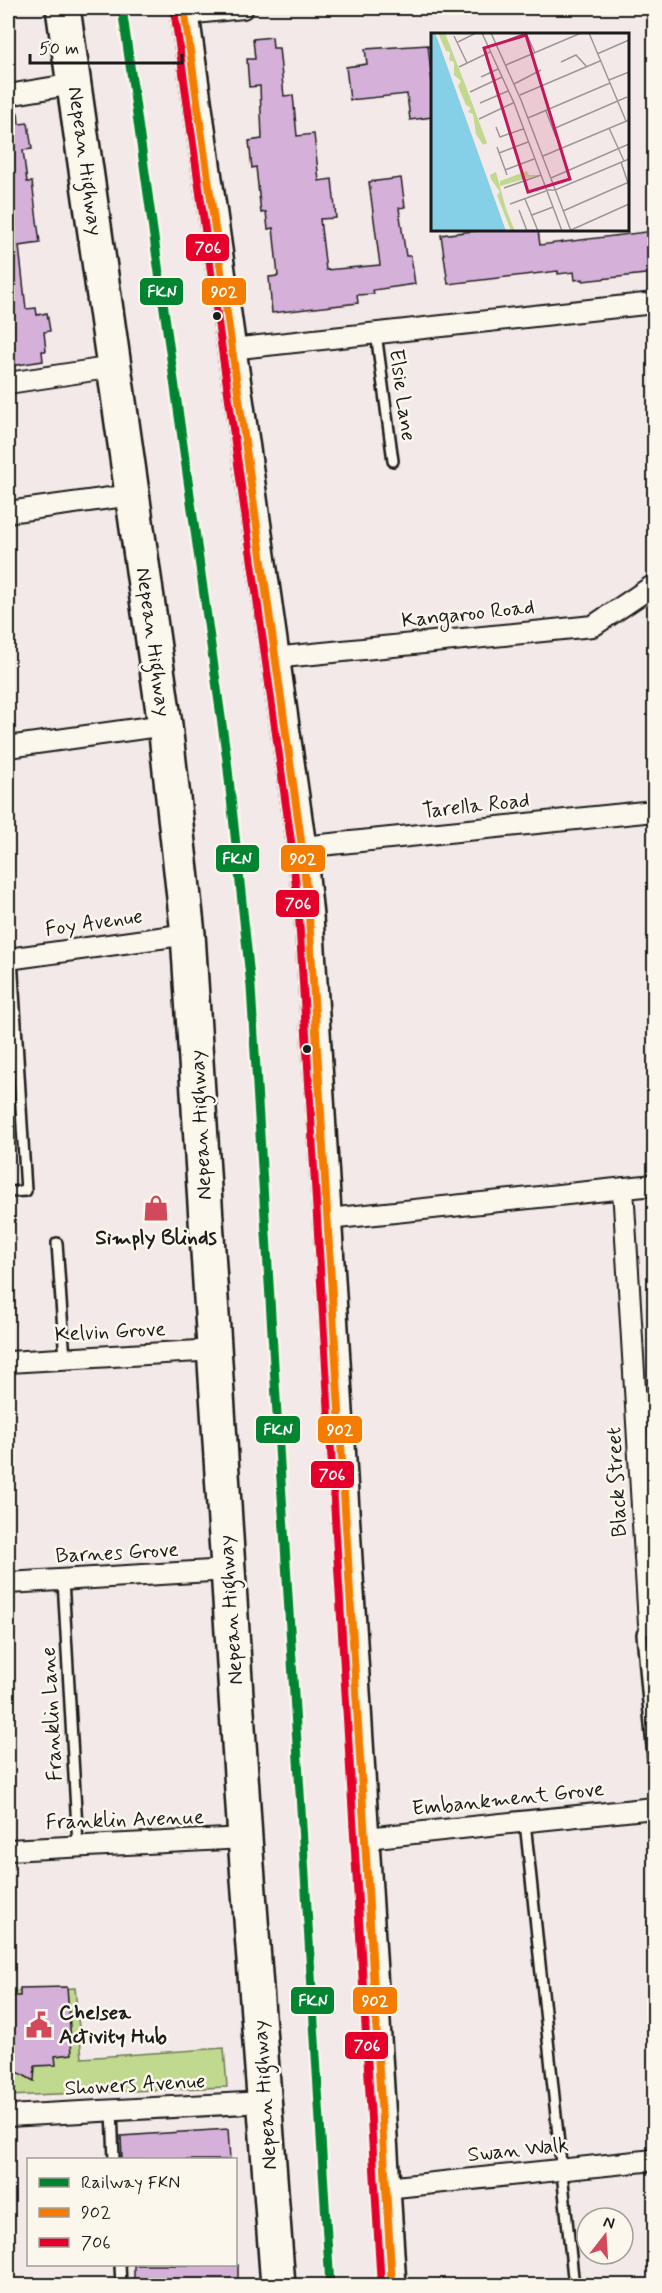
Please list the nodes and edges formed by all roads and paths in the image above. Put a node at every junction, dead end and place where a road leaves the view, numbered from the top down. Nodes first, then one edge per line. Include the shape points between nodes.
1 (63, 8) edge
2 (243, 8) edge
3 (184, 11) edge
4 (74, 84) junction
5 (8, 95) edge
6 (654, 303) edge
7 (376, 333) junction
8 (231, 349) junction
9 (114, 367) junction
10 (8, 383) edge
11 (393, 461) dead end
12 (132, 495) junction
13 (8, 512) edge
14 (654, 585) edge
15 (273, 658) junction
16 (165, 726) junction
17 (8, 747) edge
18 (654, 811) edge
19 (302, 847) junction
20 (188, 934) junction
21 (10, 959) edge
22 (654, 1185) edge
23 (623, 1188) junction
24 (8, 1192) edge
25 (328, 1219) junction
26 (57, 1243) dead end
27 (216, 1350) junction
28 (65, 1359) junction
29 (8, 1362) edge
30 (648, 1480) edge
31 (228, 1570) junction
32 (63, 1580) junction
33 (8, 1583) edge
34 (649, 1624) joint
35 (654, 1770) edge
36 (654, 1808) edge
37 (525, 1822) junction
38 (245, 1838) junction
39 (366, 1838) junction
40 (78, 1846) junction
41 (8, 1850) edge
42 (265, 2102) junction
43 (111, 2110) junction
44 (8, 2115) edge
45 (114, 2158) edge
46 (654, 2160) edge
47 (563, 2170) junction
48 (386, 2188) junction
49 (120, 2266) edge
50 (121, 2286) edge
51 (278, 2286) edge
52 (392, 2286) edge
53 (574, 2286) edge

1 - 4 highway, Nepean Highway
2 - 3 street
3 - 8 street
4 - 5 street
4 - 9 highway, Nepean Highway
6 - 7 street
7 - 8 street
7 - 11 lane, Elsie Lane
8 - 15 street
9 - 10 street
9 - 12 highway, Nepean Highway
12 - 13 street
12 - 16 highway, Nepean Highway
14 - 15 street, Kangaroo Road via 593,626
15 - 19 street
16 - 17 street
16 - 20 highway, Nepean Highway
18 - 19 street, Tarella Road
19 - 25 street
20 - 21 street, Foy Avenue
20 - 27 highway, Nepean Highway
21 - 24 lane via 26,1191
22 - 23 street
23 - 25 street
23 - 30 street, Black Street
25 - 39 street
26 - 28 lane
27 - 28 street, Kelvin Grove
27 - 31 highway, Nepean Highway
28 - 29 street, Kelvin Grove
30 - 34 street, Black Street
31 - 32 street, Barnes Grove
31 - 38 highway, Nepean Highway
32 - 33 street, Barnes Grove
32 - 40 lane, Franklin Lane
34 - 35 lane, Black Street via 642,1634
36 - 37 street, Embankment Grove
37 - 39 street, Embankment Grove
37 - 47 lane
38 - 40 street, Franklin Avenue
38 - 42 highway, Nepean Highway
39 - 48 street
40 - 41 street, Franklin Avenue
42 - 43 street, Showers Avenue
42 - 51 highway, Nepean Highway
43 - 44 street, Showers Avenue
43 - 45 lane
46 - 47 street, Swan Walk
47 - 48 street, Swan Walk
47 - 53 lane
48 - 52 street
49 - 50 lane

